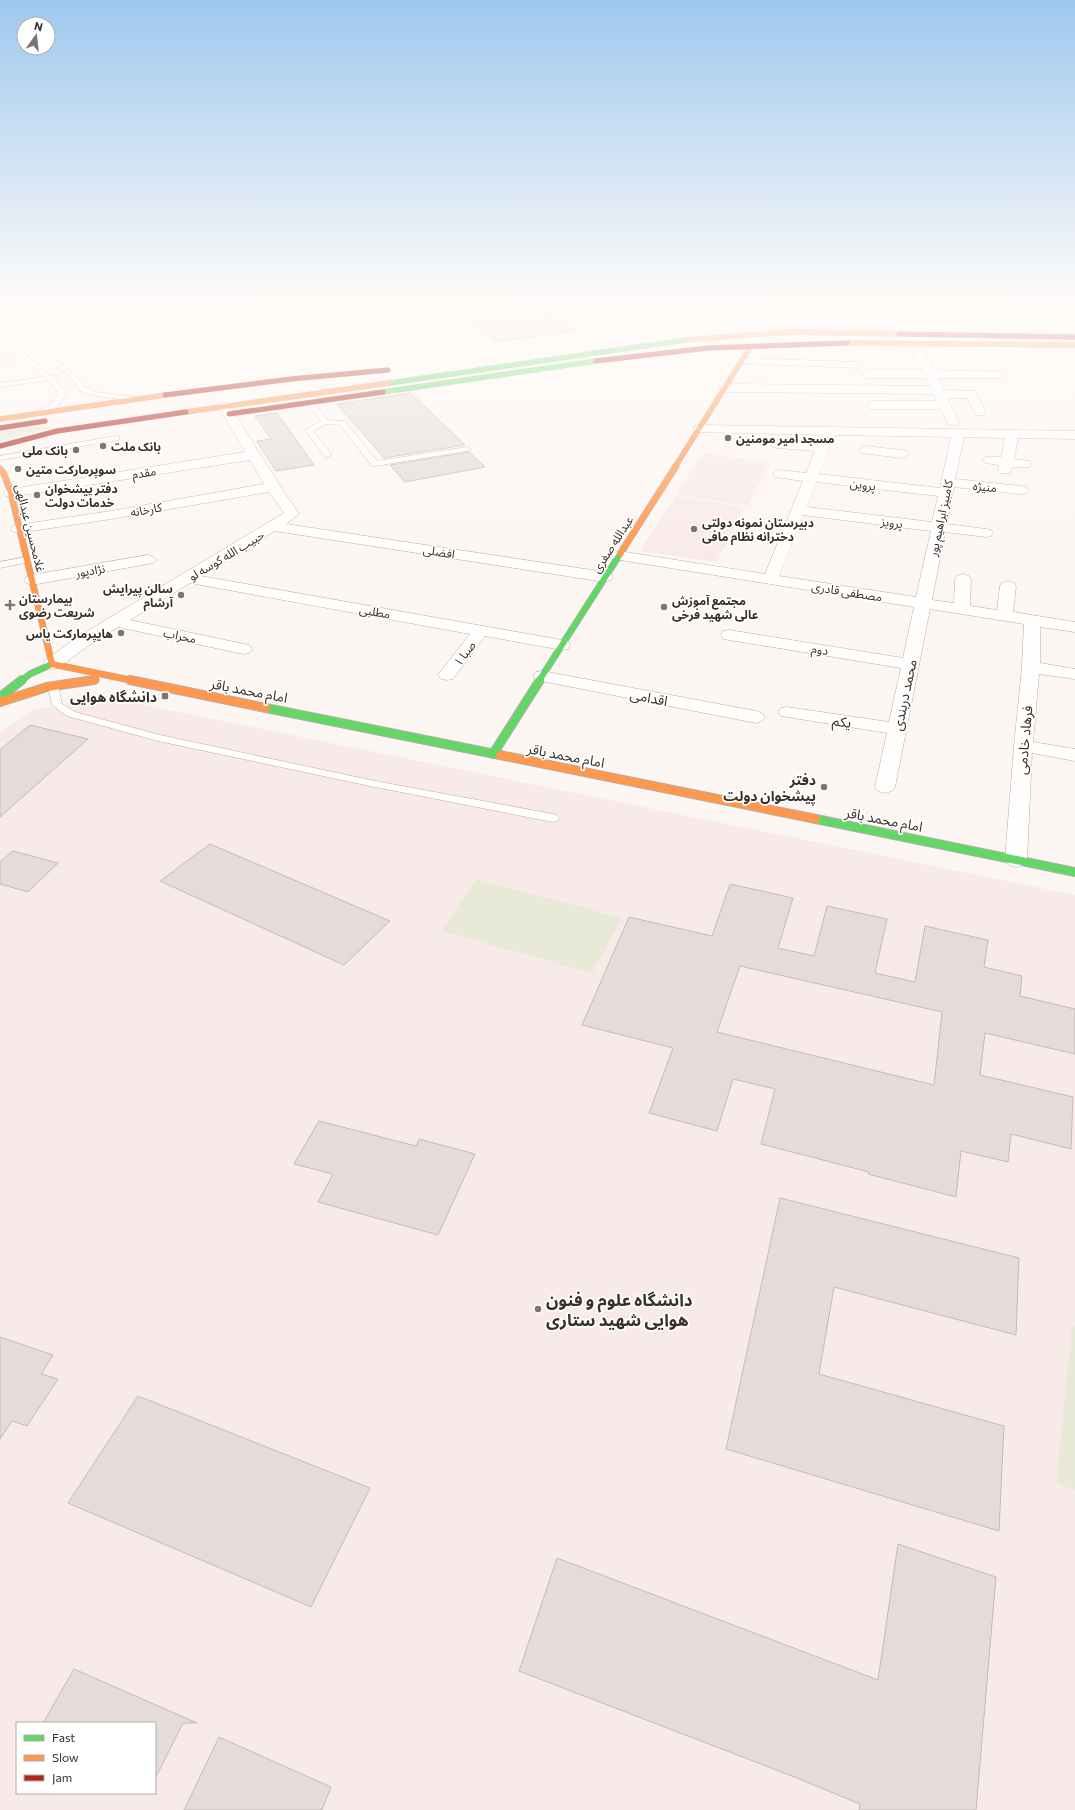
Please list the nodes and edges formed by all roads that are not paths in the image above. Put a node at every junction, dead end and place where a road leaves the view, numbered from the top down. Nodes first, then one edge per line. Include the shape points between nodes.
1 (57, 386) edge
2 (81, 386) edge
3 (235, 386) edge
4 (286, 386) edge
5 (380, 386) edge
6 (423, 386) edge
7 (935, 386) edge
8 (726, 388) joint
9 (940, 396) junction
10 (134, 399) junction
11 (310, 403) junction
12 (873, 405) dead end
13 (226, 410) junction
14 (40, 412) junction
15 (980, 412) dead end
16 (0, 419) edge
17 (325, 422) junction
18 (0, 428) edge
19 (955, 428) junction
20 (700, 429) junction
21 (830, 431) junction
22 (1012, 434) junction
23 (1075, 435) edge
24 (116, 438) dead end
25 (778, 444) dead end
26 (0, 446) edge
27 (823, 448) junction
28 (467, 449) dead end
29 (254, 455) junction
30 (328, 455) dead end
31 (0, 458) edge
32 (990, 460) dead end
33 (1024, 464) dead end
34 (1006, 466) junction
35 (0, 469) edge
36 (780, 474) dead end
37 (811, 478) junction
38 (273, 487) junction
39 (947, 488) junction
40 (1021, 490) dead end
41 (11, 493) junction
42 (798, 510) junction
43 (273, 526) junction
44 (939, 527) junction
45 (18, 528) junction
46 (986, 533) dead end
47 (619, 556) junction
48 (26, 560) junction
49 (148, 560) dead end
50 (0, 565) edge
51 (605, 577) junction
52 (187, 578) junction
53 (963, 579) dead end
54 (32, 580) junction
55 (770, 580) junction
56 (1008, 586) dead end
57 (923, 603) junction
58 (962, 609) junction
59 (1004, 616) junction
60 (1032, 620) junction
61 (116, 622) junction
62 (1075, 627) edge
63 (481, 630) junction
64 (728, 635) dead end
65 (562, 645) junction
66 (243, 649) dead end
67 (52, 664) junction
68 (911, 664) junction
69 (1031, 667) junction
70 (1075, 674) edge
71 (447, 675) dead end
72 (542, 676) junction
73 (131, 681) junction
74 (53, 685) junction
75 (0, 697) edge
76 (0, 702) edge
77 (787, 712) dead end
78 (756, 716) dead end
79 (897, 730) junction
80 (1023, 746) junction
81 (493, 754) junction
82 (1075, 754) edge
83 (885, 787) dead end
84 (553, 818) dead end
85 (1016, 860) junction
86 (1075, 872) edge

1 - 14 lane via 63,393 58,403
2 - 10 lane via 96,394
3 - 10 main road
4 - 18 main road
5 - 13 main road
6 - 11 main road
7 - 9 street
8 - 9 street
8 - 20 main road, عبدالله صفری
9 - 12 street
9 - 15 street via 971,394
9 - 19 street
10 - 14 main road
11 - 13 main road
11 - 17 lane
13 - 26 main road via 57,431
13 - 29 street, حبیب الله کوسه لو
14 - 16 main road
17 - 28 lane via 342,423 375,464
17 - 30 lane via 309,430
19 - 21 street via 888,446
19 - 22 street
19 - 39 street, کامبیز ابراهیم پور
20 - 21 street
20 - 47 main road, عبدالله صفری
21 - 27 street
22 - 23 street
22 - 34 street
24 - 31 lane
25 - 27 street
27 - 37 street
29 - 38 street, حبیب الله کوسه لو
29 - 41 street, مقدم
32 - 34 street
33 - 34 street
35 - 41 main road, غلامحسین عبدالهی
36 - 37 street, پروین
37 - 39 street, پروین
37 - 42 street
38 - 43 street, حبیب الله کوسه لو via 292,514
38 - 45 street, کارخانه
39 - 40 street, منیژه
39 - 44 street, کامبیز ابراهیم پور
41 - 45 main road, غلامحسین عبدالهی
42 - 44 street, پرویز
42 - 55 street
43 - 51 street, افضلی
43 - 52 street, حبیب الله کوسه لو
44 - 46 street, پرویز
44 - 57 street, کامبیز ابراهیم پور
45 - 48 main road, غلامحسین عبدالهی
47 - 51 main road, عبدالله صفری
47 - 55 street, مصطفی قادری
48 - 50 lane
48 - 54 main road, غلامحسین عبدالهی
49 - 54 street, نژادپور
51 - 65 main road, عبدالله صفری
52 - 61 street, حبیب الله کوسه لو
52 - 63 street, مطلبی
53 - 58 street
54 - 67 main road, غلامحسین عبدالهی
55 - 57 street, مصطفی قادری
56 - 59 street
57 - 58 street, مصطفی قادری
57 - 68 street, محمد دربندی
58 - 59 street, مصطفی قادری
59 - 60 street, مصطفی قادری
60 - 62 street, مصطفی قادری
60 - 69 street, فرهاد خادمی
61 - 66 street, محراب
61 - 67 street, حبیب الله کوسه لو
63 - 65 street, مطلبی
63 - 71 street, صبا ۱
64 - 68 street, دوم
65 - 72 main road, عبدالله صفری
67 - 73 main road, امام محمد باقر
67 - 75 main road via 30,674
68 - 79 street, محمد دربندی
69 - 70 street
69 - 80 street, فرهاد خادمی
72 - 78 street, اقدامی
72 - 81 main road, عبدالله صفری
73 - 74 main road via 82,680
73 - 81 main road, امام محمد باقر
74 - 76 main road
74 - 84 lane via 57,705 71,714 158,738 370,783
77 - 79 street, یکم
79 - 83 street, محمد دربندی
80 - 82 street
80 - 85 street, فرهاد خادمی
81 - 85 main road, امام محمد باقر
85 - 86 main road, امام محمد باقر

